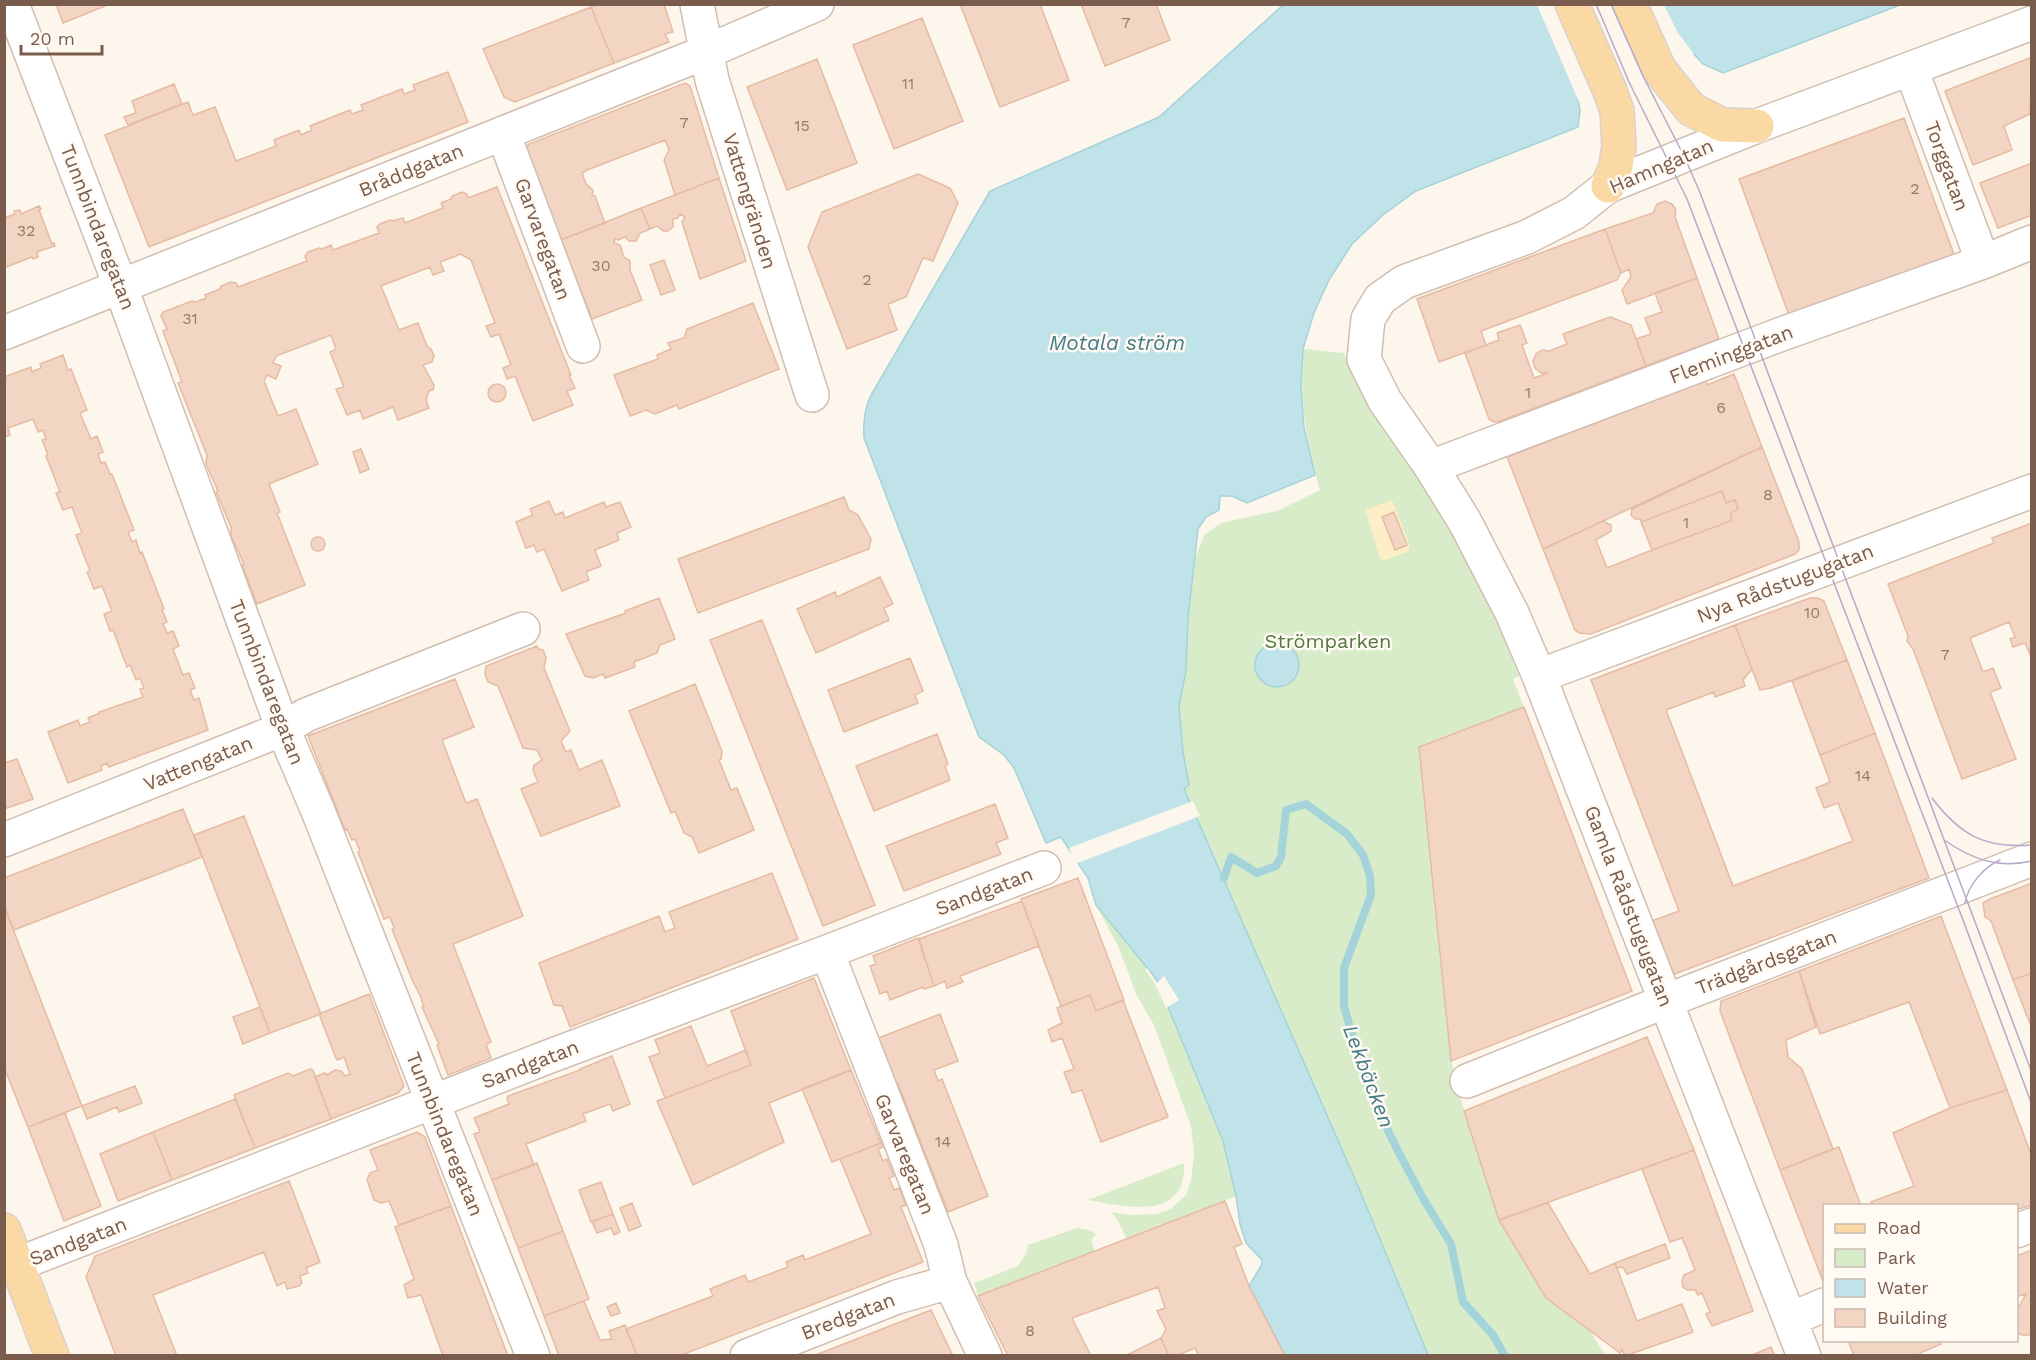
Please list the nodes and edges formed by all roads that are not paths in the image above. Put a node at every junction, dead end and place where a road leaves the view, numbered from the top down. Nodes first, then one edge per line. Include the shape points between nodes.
1 (12, 4) edge
2 (697, 4) edge
3 (817, 4) edge
4 (1572, 4) edge
5 (1630, 4) edge
6 (2031, 23) edge
7 (706, 52) junction
8 (1911, 69) junction
9 (1757, 126) junction
10 (503, 133) junction
11 (1608, 186) junction
12 (2031, 242) edge
13 (1983, 262) junction
14 (120, 286) junction
15 (4, 333) edge
16 (583, 345) dead end
17 (813, 394) dead end
18 (1431, 467) junction
19 (2031, 490) edge
20 (523, 629) dead end
21 (1539, 676) junction
22 (283, 729) junction
23 (4, 840) edge
24 (2031, 859) edge
25 (1044, 867) dead end
26 (827, 952) junction
27 (1666, 1001) junction
28 (1467, 1082) dead end
29 (432, 1102) junction
30 (4, 1230) edge
31 (18, 1264) junction
32 (950, 1282) junction
33 (1823, 1305) edge
34 (1791, 1319) junction
35 (52, 1356) edge
36 (533, 1356) edge
37 (747, 1356) edge
38 (985, 1356) edge
39 (1804, 1356) edge

1 - 14 street, Tunnbindaregatan
2 - 7 street, Vattengränden
3 - 7 street, Bråddgatan
4 - 11 main road via 1617,111 1619,146
5 - 9 main road via 1659,69 1691,109 1722,124
6 - 8 street, Hamngatan
7 - 10 street, Bråddgatan
7 - 17 street, Vattengränden
8 - 9 street, Hamngatan
8 - 13 street, Torggatan
9 - 11 street, Hamngatan
10 - 14 street, Bråddgatan
10 - 16 street, Garvaregatan
11 - 18 street, Hamngatan via 1574,213 1527,237 1404,282 1380,299 1368,319 1364,359 1385,401
12 - 13 street, Fleminggatan
13 - 18 street, Fleminggatan
14 - 15 street, Bråddgatan
14 - 22 street, Tunnbindaregatan
18 - 21 street, Gamla Rådstugugatan via 1465,522
19 - 21 street, Nya Rådstugugatan
20 - 22 street, Vattengatan via 306,715
21 - 27 street, Gamla Rådstugugatan
22 - 23 street, Vattengatan
22 - 29 street, Tunnbindaregatan
24 - 27 street, Trädgårdsgatan
25 - 26 street, Sandgatan
26 - 29 street, Sandgatan
26 - 32 street, Garvaregatan via 941,1245
27 - 28 street, Trädgårdsgatan
27 - 34 street, Gamla Rådstugugatan
29 - 31 street, Sandgatan
29 - 36 street, Tunnbindaregatan
30 - 31 main road
31 - 35 main road
32 - 37 street, Bredgatan via 897,1297
32 - 38 street, Garvaregatan
33 - 34 street
34 - 39 street, Gamla Rådstugugatan

